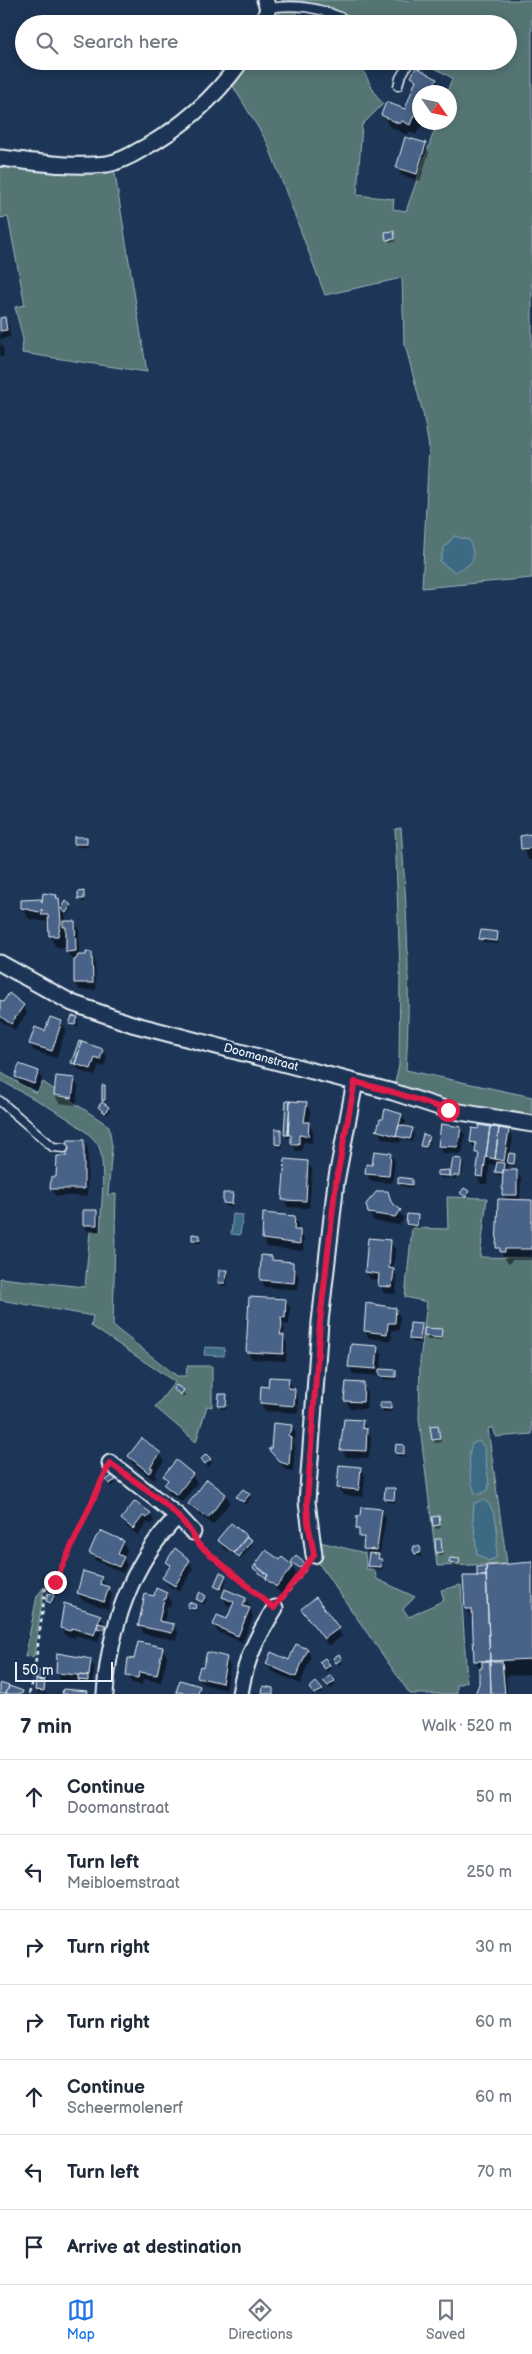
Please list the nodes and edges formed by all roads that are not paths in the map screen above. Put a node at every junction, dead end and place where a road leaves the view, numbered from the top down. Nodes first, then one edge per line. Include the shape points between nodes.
1 (266, 4) edge
2 (338, 15) edge
3 (234, 70) edge
4 (405, 70) edge
5 (398, 86) dead end
6 (0, 158) edge
7 (0, 963) edge
8 (355, 1082) junction
9 (0, 1100) edge
10 (532, 1124) edge
11 (64, 1148) dead end
12 (110, 1463) road end
13 (178, 1516) junction
14 (193, 1532) road end
15 (314, 1555) road end
16 (274, 1608) road end
17 (105, 1694) edge
18 (240, 1694) edge

1 - 2 lane via 322,9
3 - 6 street via 201,110 165,137 131,156 82,166
4 - 5 lane
7 - 8 street, Doomanstraat via 72,1003 99,1013
8 - 10 street, Doomanstraat via 448,1110
8 - 15 street via 336,1182 320,1322 307,1502
9 - 11 lane via 53,1147
12 - 13 street
13 - 14 street
13 - 17 street via 142,1563 124,1602 112,1644
16 - 18 street via 244,1668

